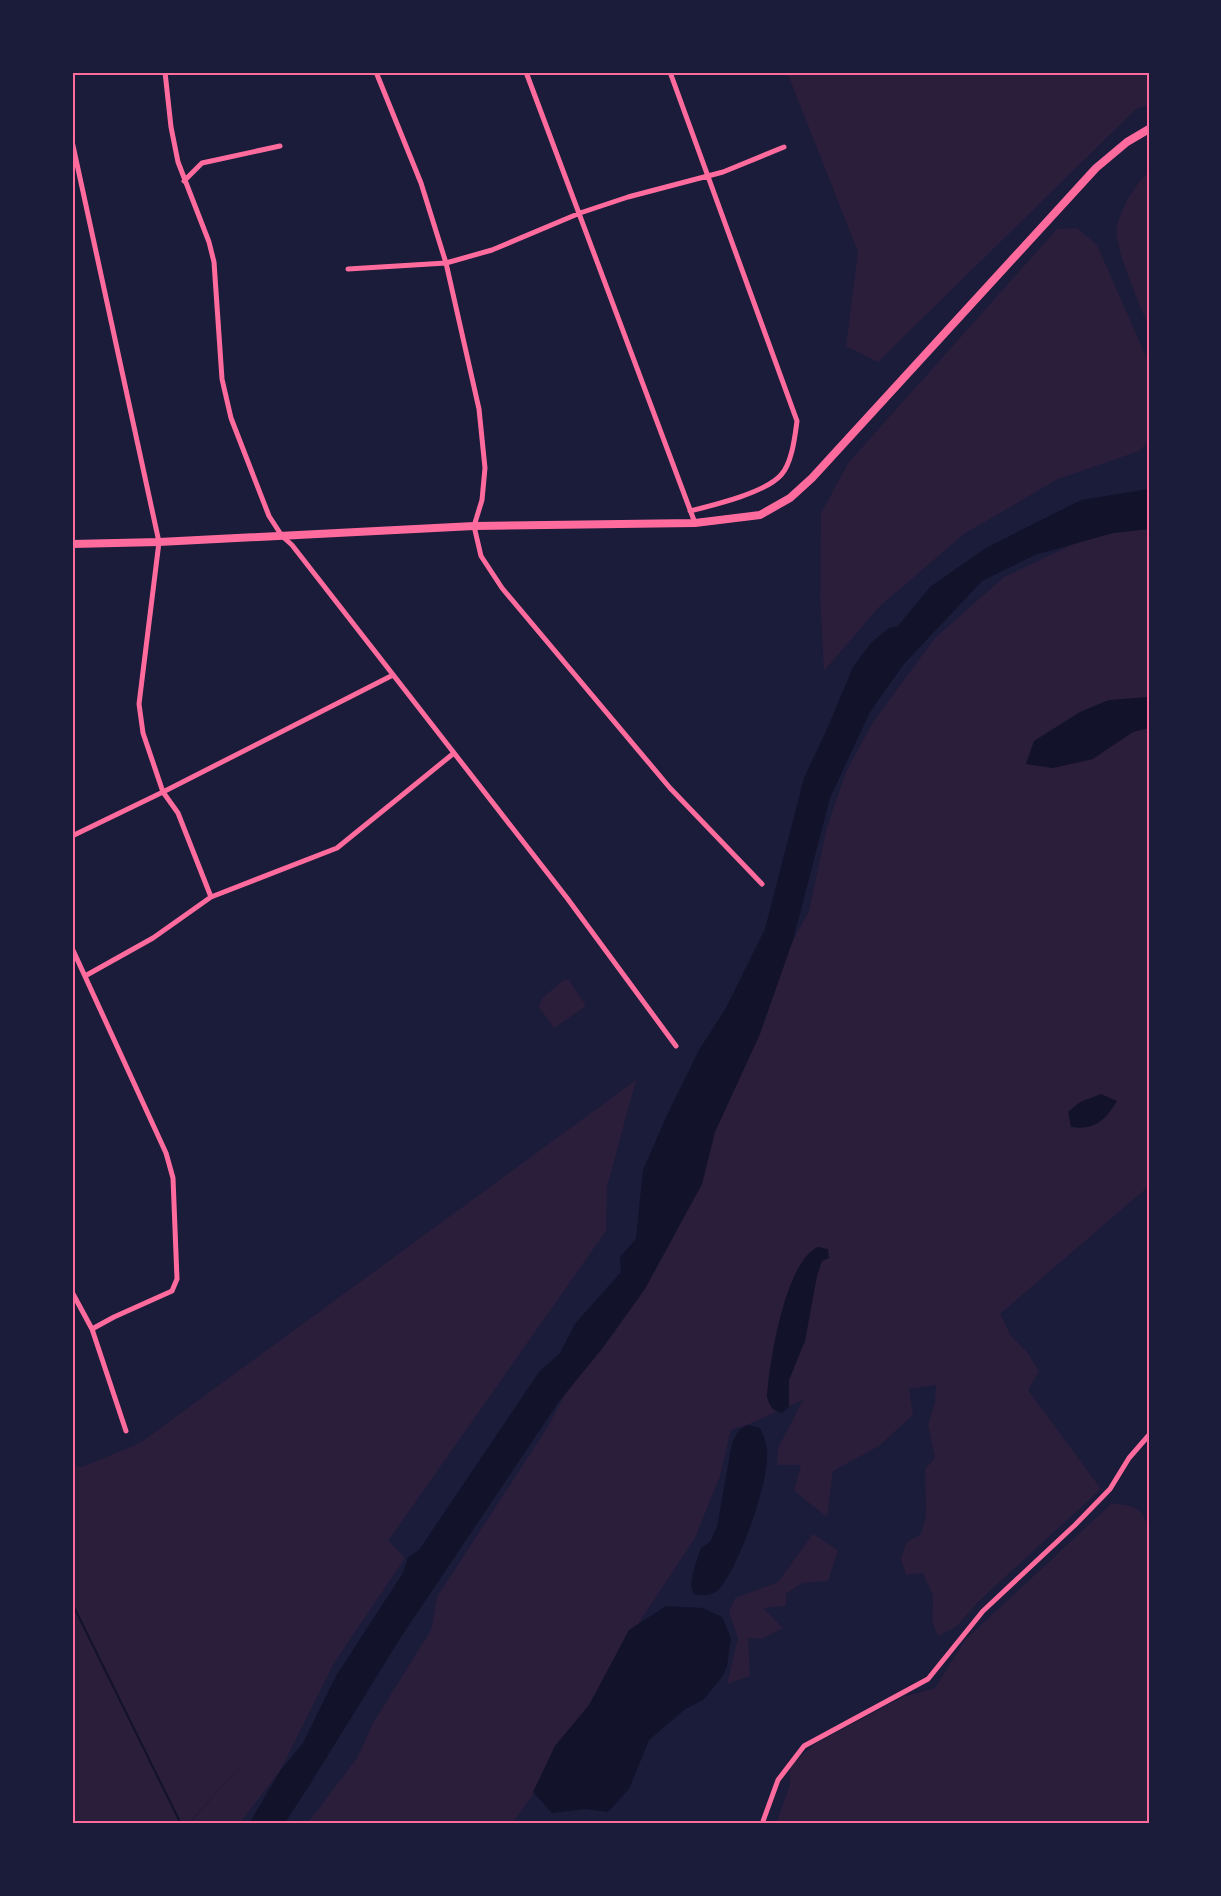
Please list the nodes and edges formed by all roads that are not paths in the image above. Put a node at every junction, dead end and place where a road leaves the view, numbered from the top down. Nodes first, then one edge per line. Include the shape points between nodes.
1 (165, 72) edge
2 (376, 72) edge
3 (526, 72) edge
4 (670, 72) edge
5 (1149, 129) edge
6 (72, 145) edge
7 (279, 146) dead end
8 (784, 147) dead end
9 (708, 176) junction
10 (184, 181) junction
11 (580, 213) junction
12 (446, 263) junction
13 (348, 269) dead end
14 (690, 511) junction
15 (695, 523) junction
16 (474, 526) junction
17 (282, 536) junction
18 (159, 542) junction
19 (72, 544) edge
20 (393, 675) junction
21 (454, 753) junction
22 (163, 792) junction
23 (72, 836) edge
24 (762, 884) dead end
25 (211, 897) junction
26 (72, 948) edge
27 (86, 976) junction
28 (676, 1046) dead end
29 (72, 1292) edge
30 (92, 1329) junction
31 (126, 1431) dead end
32 (1149, 1436) edge
33 (762, 1824) edge

1 - 10 street via 171,127
2 - 12 street via 421,183
3 - 11 street
4 - 9 street
5 - 15 main road via 1096,168 790,498 760,515
6 - 18 street
7 - 10 street via 202,162
8 - 9 street
9 - 11 street
9 - 14 street via 797,421 793,449 782,474 760,488
10 - 17 street via 214,262 222,379 231,418 269,516
11 - 12 street via 492,250
11 - 14 street
12 - 13 street
12 - 16 street via 479,409 485,468 482,500
14 - 15 street
15 - 16 main road
16 - 17 main road
16 - 24 street via 481,556 502,588 670,788
17 - 18 main road
17 - 20 street
18 - 19 main road
18 - 22 street via 139,704 143,733
20 - 21 street
20 - 22 street
21 - 25 street via 337,848
21 - 28 street
22 - 23 street
22 - 25 street via 178,813
25 - 27 street via 153,938
26 - 27 street
27 - 30 street via 166,1153 173,1178 177,1280 172,1291
29 - 30 street
30 - 31 street
32 - 33 street via 1129,1458 1110,1489 983,1611 928,1679 804,1746 778,1780

